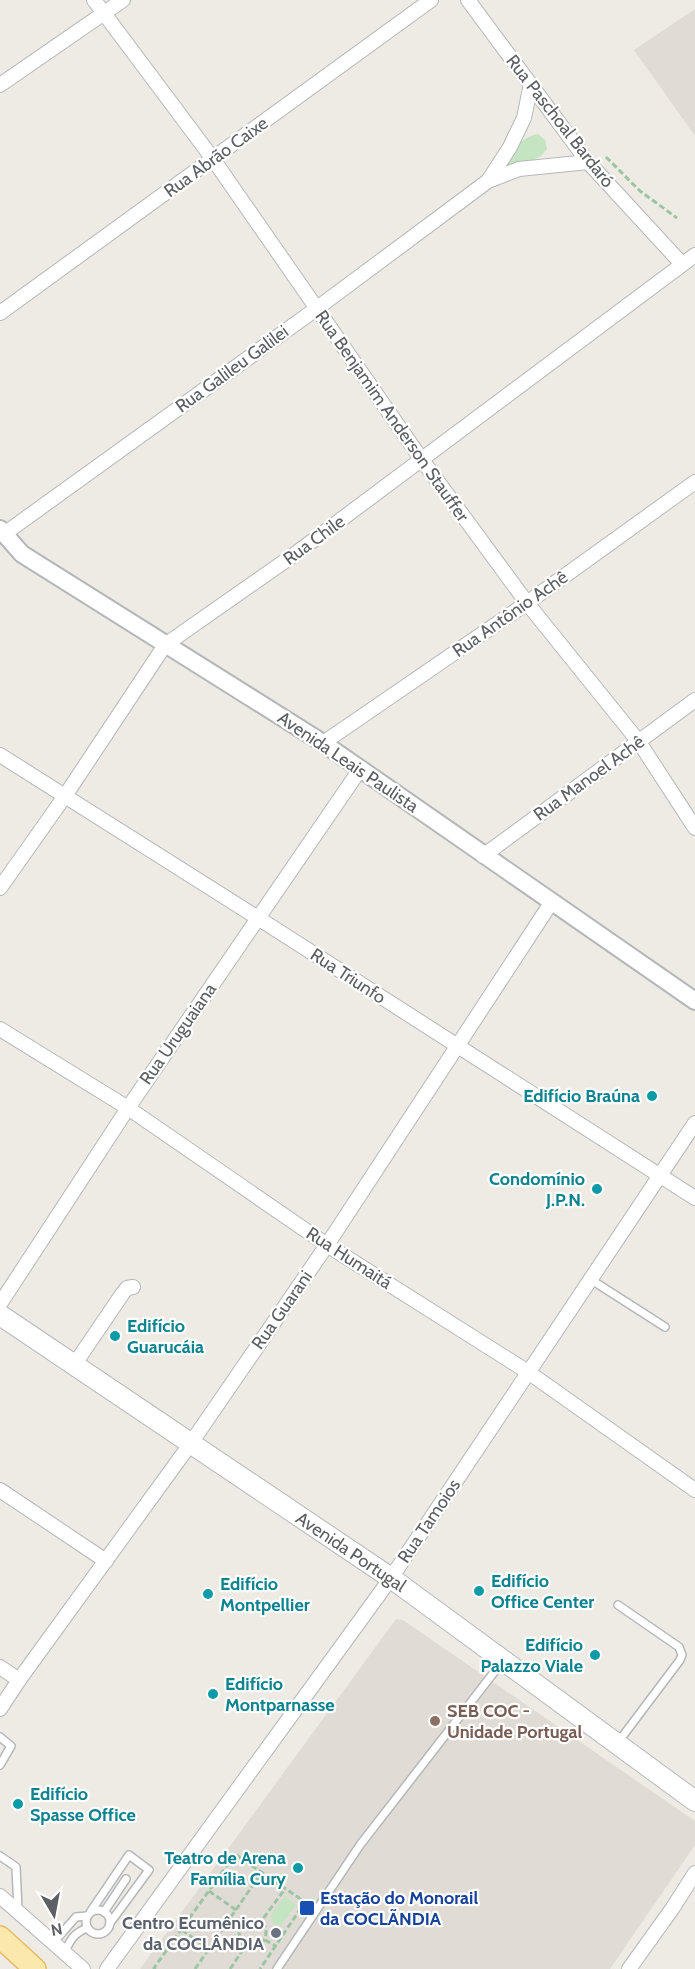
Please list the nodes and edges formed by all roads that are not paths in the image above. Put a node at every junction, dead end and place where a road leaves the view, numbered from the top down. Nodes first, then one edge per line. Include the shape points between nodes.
1 (94, 0) edge
2 (123, 0) edge
3 (431, 0) edge
4 (468, 0) edge
5 (104, 12) junction
6 (531, 84) junction
7 (0, 85) edge
8 (213, 159) junction
9 (588, 162) junction
10 (488, 181) junction
11 (695, 255) edge
12 (682, 264) junction
13 (316, 309) junction
14 (0, 313) edge
15 (422, 460) junction
16 (695, 482) edge
17 (2, 531) edge
18 (527, 603) junction
19 (165, 645) junction
20 (695, 700) edge
21 (639, 742) junction
22 (323, 743) junction
23 (0, 755) edge
24 (361, 768) junction
25 (65, 796) junction
26 (695, 828) edge
27 (483, 856) junction
28 (0, 888) edge
29 (551, 903) junction
30 (258, 918) junction
31 (695, 1000) edge
32 (0, 1029) edge
33 (458, 1047) junction
34 (128, 1108) junction
35 (695, 1123) edge
36 (661, 1175) junction
37 (695, 1198) edge
38 (327, 1245) junction
39 (590, 1280) junction
40 (133, 1287) dead end
41 (0, 1304) edge
42 (0, 1315) edge
43 (664, 1327) dead end
44 (74, 1365) junction
45 (528, 1372) junction
46 (191, 1443) junction
47 (0, 1490) edge
48 (695, 1490) edge
49 (106, 1561) junction
50 (391, 1578) junction
51 (618, 1605) dead end
52 (503, 1660) junction
53 (0, 1667) edge
54 (19, 1680) junction
55 (0, 1709) edge
56 (0, 1737) edge
57 (617, 1744) junction
58 (0, 1765) edge
59 (695, 1801) edge
60 (0, 1856) edge
61 (695, 1873) edge
62 (126, 1879) dead end
63 (0, 1896) edge
64 (19, 1912) junction
65 (104, 1912) junction
66 (89, 1913) junction
67 (110, 1923) junction
68 (88, 1928) junction
69 (0, 1937) edge
70 (53, 1944) junction
71 (64, 1953) junction
72 (35, 1969) edge
73 (83, 1969) edge
74 (107, 1969) edge
75 (277, 1969) edge
76 (629, 1969) edge

1 - 5 street, Rua Benjamim Anderson Stauffer
2 - 5 street
3 - 8 street, Rua Abrão Caixe
4 - 6 street, Rua Paschoal Bardaró
5 - 7 street
5 - 8 street, Rua Benjamim Anderson Stauffer
6 - 9 street, Rua Paschoal Bardaró
6 - 10 street, Rua Galileu Galilei via 524,118
8 - 13 street, Rua Benjamim Anderson Stauffer
8 - 14 street, Rua Abrão Caixe
9 - 10 street, Rua Galileu Galilei via 519,170
9 - 12 street, Rua Paschoal Bardaró
10 - 13 street, Rua Galileu Galilei
11 - 12 street, Rua Chile
12 - 15 street, Rua Chile
13 - 15 street, Rua Benjamim Anderson Stauffer
13 - 17 street, Rua Galileu Galilei
15 - 18 street, Rua Benjamim Anderson Stauffer
15 - 19 street, Rua Chile
16 - 18 street, Rua Antônio Achê
17 - 19 street, Avenida Leais Paulista via 22,554
18 - 21 street, Rua Benjamim Anderson Stauffer
18 - 22 street, Rua Antônio Achê
19 - 22 street, Avenida Leais Paulista
19 - 25 street, Rua Chile
20 - 21 street, Rua Manoel Achê
21 - 26 street, Rua Benjamim Anderson Stauffer
21 - 27 street, Rua Manoel Achê
22 - 24 street, Avenida Leais Paulista
23 - 25 street, Rua Triunfo
24 - 27 street, Avenida Leais Paulista
24 - 30 street, Rua Uruguaiana
25 - 28 street, Rua Chile
25 - 30 street, Rua Triunfo
27 - 29 street, Avenida Leais Paulista
29 - 31 street, Avenida Leais Paulista
29 - 33 street, Rua Guarani
30 - 33 street, Rua Triunfo
30 - 34 street, Rua Uruguaiana
32 - 34 street, Rua Humaitá
33 - 36 street, Rua Triunfo
33 - 38 street, Rua Guarani
34 - 38 street, Rua Humaitá
34 - 41 street, Rua Uruguaiana
35 - 36 street, Rua Tamoios
36 - 37 street, Rua Triunfo
36 - 39 street, Rua Tamoios
38 - 45 street, Rua Humaitá
38 - 46 street, Rua Guarani
39 - 43 lane
39 - 45 street, Rua Tamoios
40 - 44 street via 123,1293
42 - 44 main road, Avenida Portugal
44 - 46 main road, Avenida Portugal
45 - 48 street, Rua Humaitá
45 - 50 street, Rua Tamoios
46 - 49 street, Rua Guarani
46 - 50 main road, Avenida Portugal
47 - 49 street
49 - 54 street, Rua Guarani
50 - 52 main road, Avenida Portugal
50 - 74 street, Rua Tamoios
51 - 57 lane via 678,1647 682,1655
52 - 57 main road, Avenida Portugal
52 - 75 lane via 360,1845
53 - 54 street
54 - 55 street, Rua Guarani
56 - 58 lane via 11,1746
57 - 59 main road, Avenida Portugal
60 - 64 lane via 16,1867
61 - 76 street
62 - 65 lane
63 - 64 street
64 - 70 street
65 - 66 lane
65 - 67 lane
66 - 67 lane via 129,1855 149,1870
66 - 68 lane
66 - 70 lane via 76,1917
67 - 68 lane via 106,1931 98,1934
68 - 71 lane via 74,1935
69 - 72 main road
70 - 71 street
71 - 73 street

